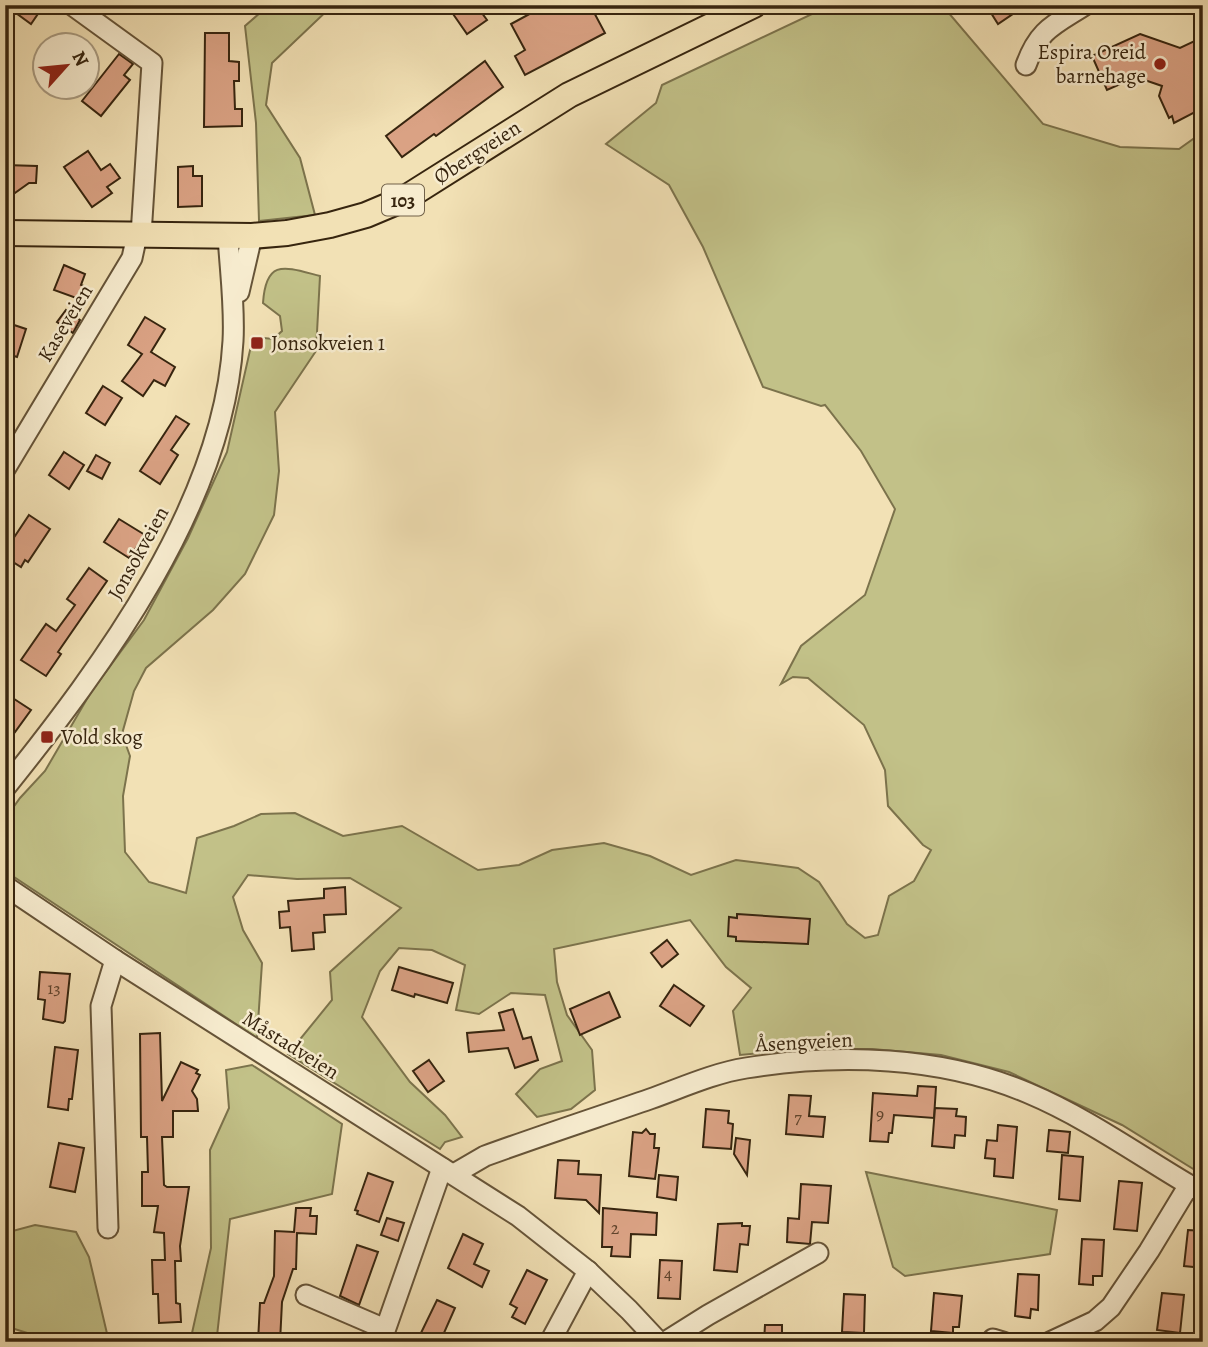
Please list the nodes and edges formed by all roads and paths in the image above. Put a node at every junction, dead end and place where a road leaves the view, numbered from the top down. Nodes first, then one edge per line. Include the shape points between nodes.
1 (72, 5) edge
2 (754, 5) edge
3 (1085, 5) edge
4 (1026, 65) dead end
5 (5, 233) edge
6 (139, 235) junction
7 (240, 236) junction
8 (5, 469) edge
9 (5, 788) edge
10 (5, 887) edge
11 (115, 960) junction
12 (448, 1171) junction
13 (1196, 1189) edge
14 (107, 1228) dead end
15 (818, 1253) dead end
16 (588, 1271) junction
17 (306, 1295) dead end
18 (383, 1335) edge
19 (550, 1342) edge
20 (659, 1342) edge
21 (665, 1342) edge
22 (1050, 1342) edge

1 - 6 street via 152,63
2 - 7 main road, Øbergveien / 103 via 569,94 404,199 330,225
3 - 4 street via 1044,31
5 - 6 main road, Øbergveien / 103
6 - 7 main road, Øbergveien / 103
6 - 8 street, Kaseveien via 132,258
7 - 9 street, Jonsokveien via 233,343 219,423 180,529 106,651
10 - 11 street, Måstadveien
11 - 12 street, Måstadveien
11 - 14 street via 100,1006
12 - 13 street, Åsengveien via 736,1071 823,1059 904,1063 1004,1083 1104,1132
12 - 16 street, Måstadveien via 519,1216
12 - 18 street
13 - 22 street, Åsengveien via 1111,1307 1095,1321
15 - 21 street
16 - 19 street
16 - 20 street, Måstadveien
17 - 18 street

